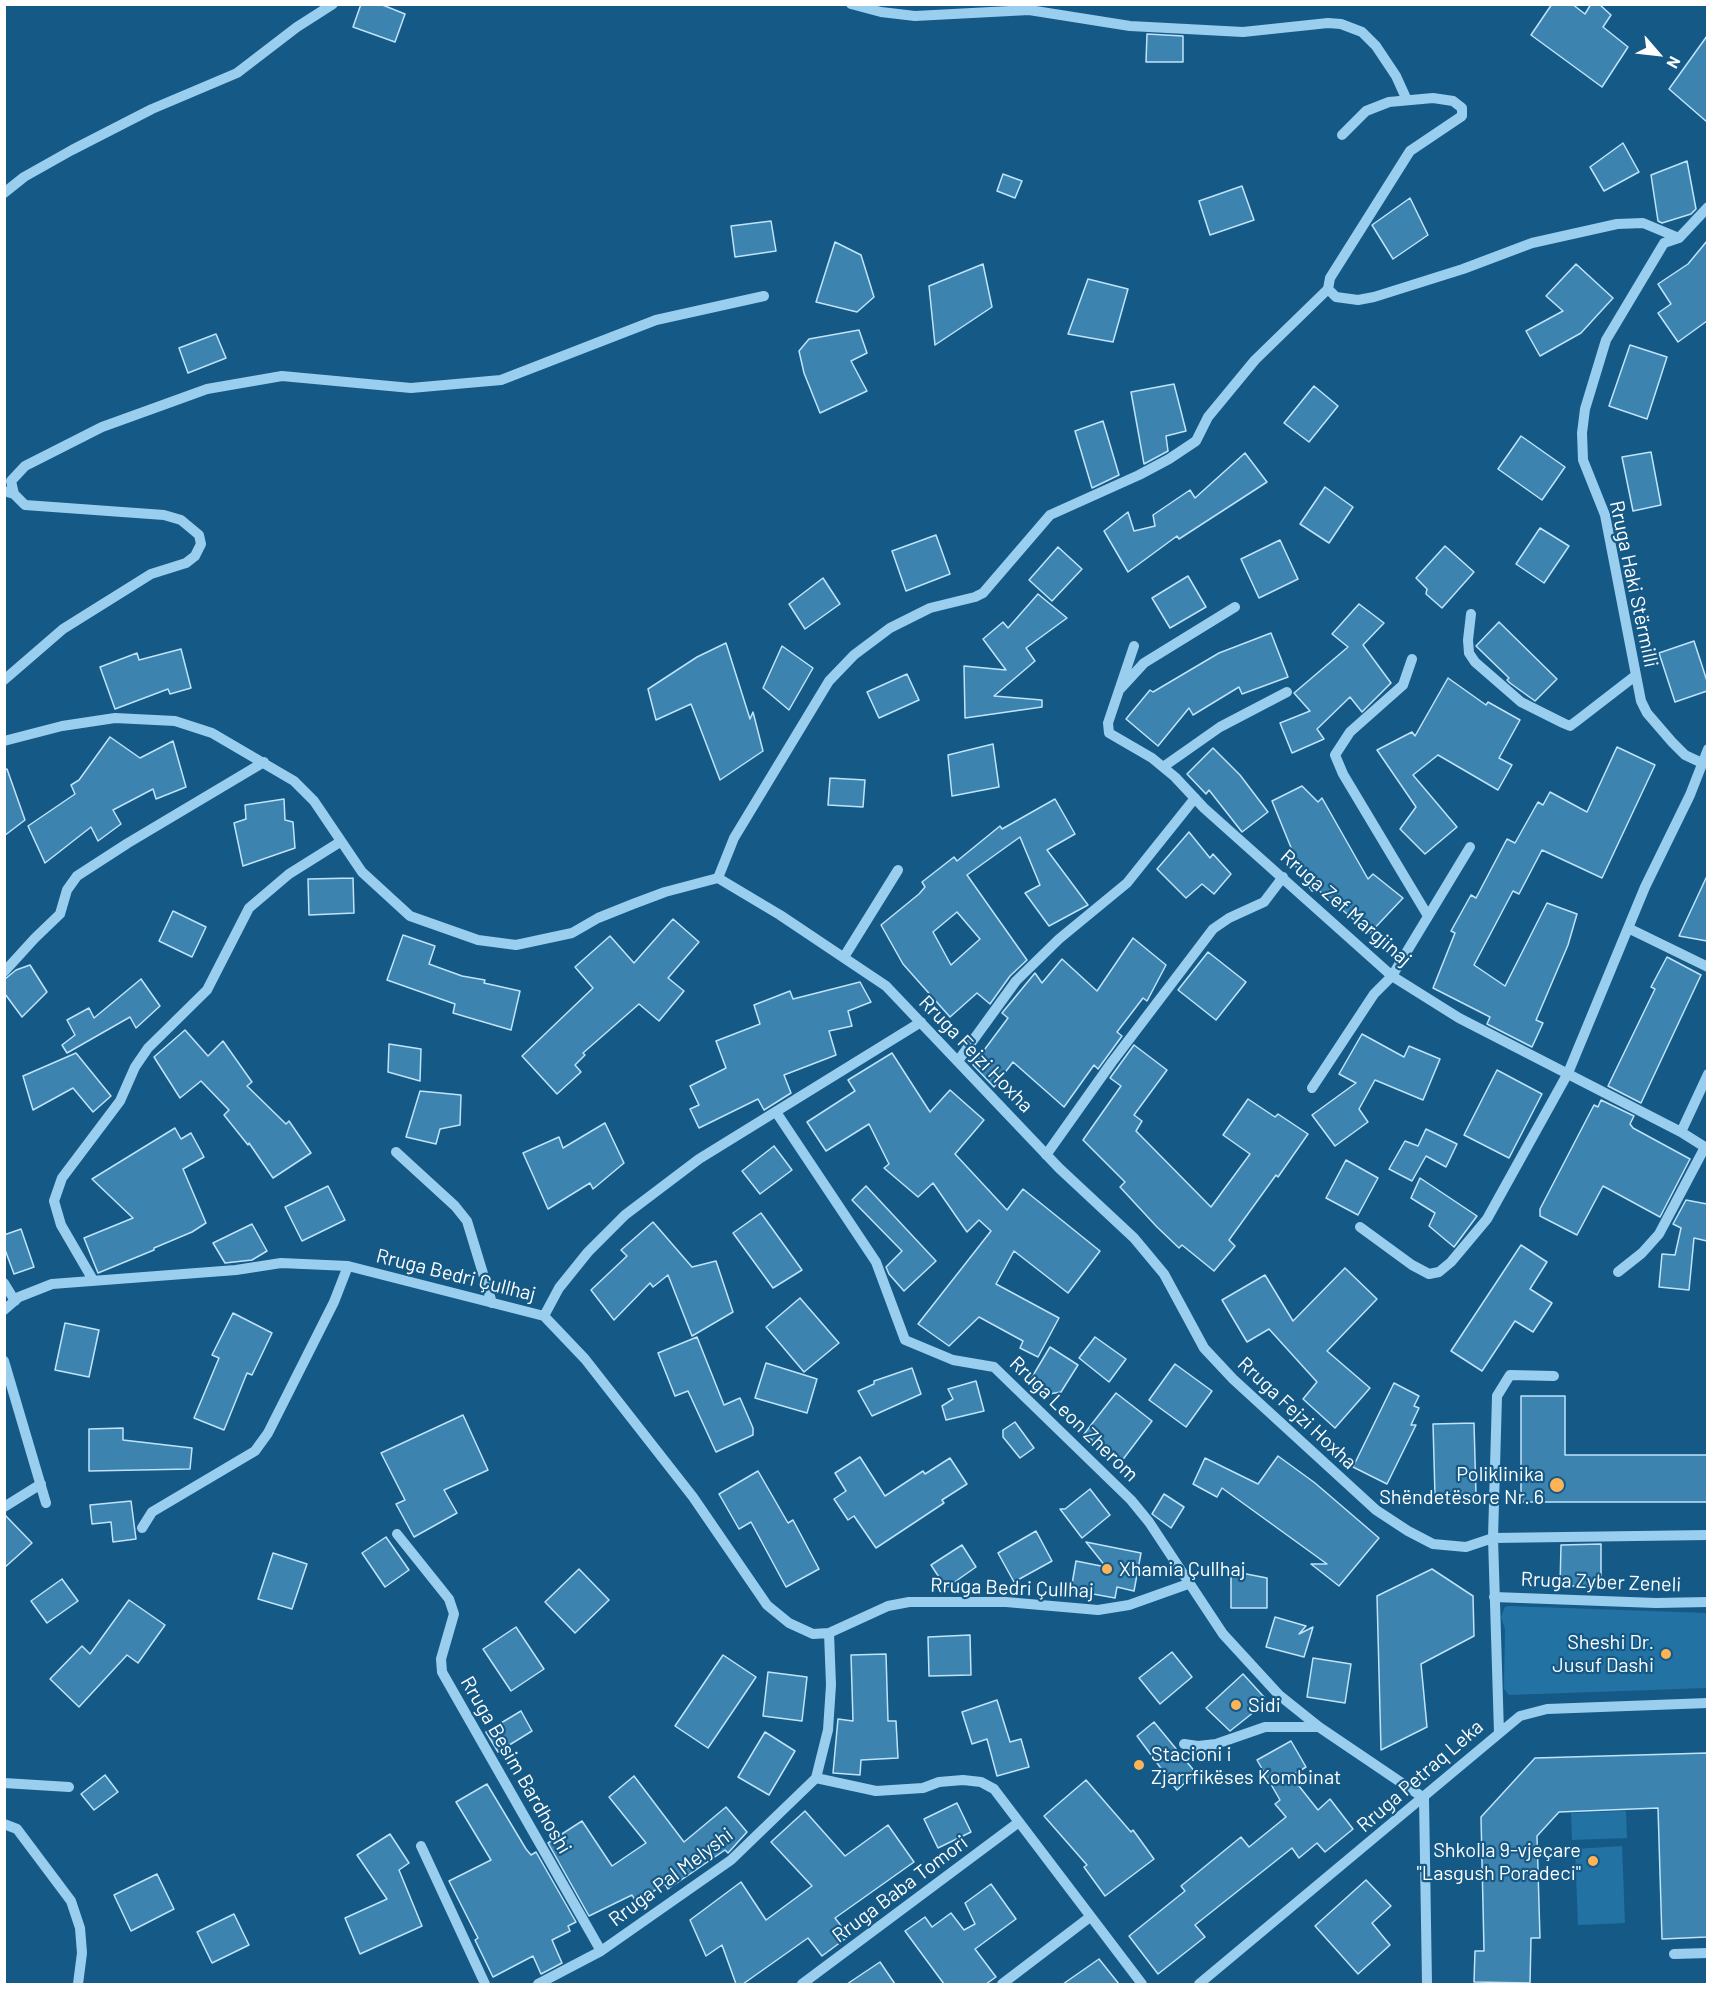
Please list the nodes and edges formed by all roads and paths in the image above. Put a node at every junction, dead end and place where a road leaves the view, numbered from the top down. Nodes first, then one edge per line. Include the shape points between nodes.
1 (333, 4) edge
2 (851, 4) edge
3 (1406, 98) junction
4 (1342, 135) dead end
5 (4, 193) edge
6 (1707, 207) edge
7 (1679, 238) junction
8 (1328, 289) junction
9 (764, 296) dead end
10 (9, 493) edge
11 (1235, 607) dead end
12 (1471, 614) dead end
13 (1134, 646) dead end
14 (1412, 658) dead end
15 (1635, 676) junction
16 (4, 680) edge
17 (1287, 692) dead end
18 (1117, 693) junction
19 (4, 741) edge
20 (1707, 749) edge
21 (264, 762) junction
22 (1702, 763) junction
23 (1163, 767) junction
24 (1195, 798) junction
25 (340, 842) junction
26 (1470, 847) dead end
27 (898, 870) dead end
28 (718, 878) junction
29 (1283, 878) junction
30 (1428, 916) junction
31 (1628, 928) junction
32 (844, 957) junction
33 (1707, 967) edge
34 (4, 972) edge
35 (1392, 975) junction
36 (921, 1022) junction
37 (958, 1060) junction
38 (1568, 1073) junction
39 (1707, 1074) edge
40 (1312, 1088) dead end
41 (776, 1112) junction
42 (1681, 1132) junction
43 (1706, 1148) edge
44 (396, 1152) dead end
45 (1046, 1155) junction
46 (1360, 1227) dead end
47 (348, 1266) junction
48 (1618, 1272) dead end
49 (93, 1280) junction
50 (4, 1283) edge
51 (15, 1301) junction
52 (492, 1303) junction
53 (4, 1310) edge
54 (544, 1316) junction
55 (4, 1361) edge
56 (1554, 1376) dead end
57 (41, 1484) junction
58 (46, 1503) dead end
59 (4, 1507) edge
60 (142, 1528) dead end
61 (397, 1534) dead end
62 (1707, 1535) edge
63 (1493, 1538) junction
64 (1188, 1584) junction
65 (1494, 1597) junction
66 (1707, 1602) edge
67 (829, 1632) junction
68 (1707, 1703) edge
69 (1319, 1727) junction
70 (1499, 1733) junction
71 (1184, 1744) dead end
72 (816, 1778) junction
73 (4, 1783) edge
74 (69, 1787) dead end
75 (1424, 1798) junction
76 (1018, 1822) junction
77 (4, 1824) edge
78 (421, 1846) dead end
79 (1090, 1917) junction
80 (601, 1951) junction
81 (1707, 1953) edge
82 (1674, 1954) dead end
83 (78, 1984) edge
84 (485, 1984) edge
85 (538, 1984) edge
86 (802, 1984) edge
87 (1002, 1984) edge
88 (1142, 1984) edge
89 (1199, 1984) edge
90 (1427, 1984) edge

1 - 5 street via 237,73 152,109 72,150
2 - 3 street via 915,16 1029,10 1130,26 1243,32 1341,24 1362,32 1376,46
3 - 4 street via 1366,111
3 - 8 street via 1454,101 1462,108 1462,116 1410,151 1330,278
6 - 7 street, Rruga Haki Stërmilli
7 - 8 street via 1643,223 1617,224 1532,243 1374,297 1336,297
7 - 15 street, Rruga Haki Stërmilli via 1664,243 1606,340 1585,409 1582,433 1583,460 1608,525
8 - 28 street via 1255,360 1208,417 1196,441 1131,479 1050,515 983,593 930,608 890,628 854,655 829,681 796,732 734,838
9 - 10 street via 656,320 501,380 411,388 282,376 207,389 102,427 25,466 11,481
10 - 16 street via 25,505 164,515 181,520 199,535 201,544 186,563 152,574 63,629
11 - 18 street via 1144,663
12 - 15 street via 1469,653 1475,662 1521,702 1570,726
13 - 18 street
14 - 30 street via 1403,685 1350,732 1335,755
15 - 22 street, Rruga Haki Stërmilli via 1647,713 1685,755
17 - 23 street via 1220,727
18 - 23 street, Rruga Zef Margjinaj via 1109,733
19 - 21 street via 115,718 175,721 212,733
20 - 22 street
21 - 25 street via 294,781 314,801
21 - 34 street via 77,876 60,914
22 - 31 street
23 - 24 street, Rruga Zef Margjinaj
24 - 29 street, Rruga Zef Margjinaj
24 - 37 street via 1127,883 1059,939 1016,981
25 - 28 street via 362,872 410,916 468,937 516,945 572,933 644,900
25 - 49 street via 290,874 249,908 207,990 148,1048 120,1101 62,1178 54,1201 61,1226
26 - 30 street
27 - 32 street
28 - 32 street, Rruga Fejzi Hoxha
29 - 35 street, Rruga Zef Margjinaj
29 - 45 street via 1264,902 1213,929
30 - 35 street
31 - 33 street
31 - 38 street
32 - 36 street, Rruga Fejzi Hoxha via 886,986
35 - 38 street, Rruga Zef Margjinaj via 1459,1018
35 - 40 street via 1374,994
36 - 37 street, Rruga Fejzi Hoxha
36 - 41 street
37 - 45 street, Rruga Fejzi Hoxha
38 - 42 street, Rruga Zef Margjinaj
38 - 46 street via 1487,1219 1438,1272 1429,1274 1412,1265
39 - 42 street
41 - 54 street via 699,1159 625,1215 559,1288
41 - 64 street, Rruga Leon Zherom via 876,1262 905,1340 953,1360 994,1367 1131,1500
42 - 43 street, Rruga Zef Margjinaj
43 - 48 street via 1659,1234
44 - 52 street via 467,1221
45 - 63 street, Rruga Fejzi Hoxha via 1134,1238 1164,1274 1211,1356 1376,1509 1433,1544 1466,1546
47 - 49 street, Rruga Bedri Çullhaj via 282,1263
47 - 52 street, Rruga Bedri Çullhaj
47 - 60 street via 334,1302 268,1433 255,1451 152,1512
49 - 51 street, Rruga Bedri Çullhaj via 52,1284
50 - 51 street
51 - 53 street, Rruga Bedri Çullhaj
52 - 54 street, Rruga Bedri Çullhaj
54 - 67 street, Rruga Bedri Çullhaj via 585,1359 693,1497 767,1605 801,1630 813,1634
55 - 57 street
56 - 63 street via 1510,1375 1497,1396
57 - 58 street
57 - 59 street
61 - 80 street, Rruga Besim Bardhoshi via 449,1599 454,1614 441,1659 442,1672
62 - 63 street
63 - 65 street
64 - 67 street, Rruga Bedri Çullhaj via 1128,1605 1098,1610 1006,1602 909,1602 888,1606
64 - 69 street via 1249,1665
65 - 66 street, Rruga Zyber Zeneli
65 - 70 street
67 - 72 street via 828,1730
68 - 70 street, Rruga Petraq Leka via 1533,1711
69 - 71 street via 1265,1727 1216,1744
69 - 75 street
70 - 75 street, Rruga Petraq Leka
72 - 76 street via 876,1791 923,1788 939,1782 981,1782 994,1789
72 - 80 street, Rruga Pal Melyshi via 730,1860
73 - 74 street
75 - 89 street, Rruga Petraq Leka
75 - 90 street
76 - 79 street
76 - 86 street, Rruga Baba Tomori
77 - 83 street via 17,1829 71,1901 80,1928
78 - 84 street
79 - 87 street
79 - 88 street
80 - 85 street, Rruga Pal Melyshi
81 - 82 street

